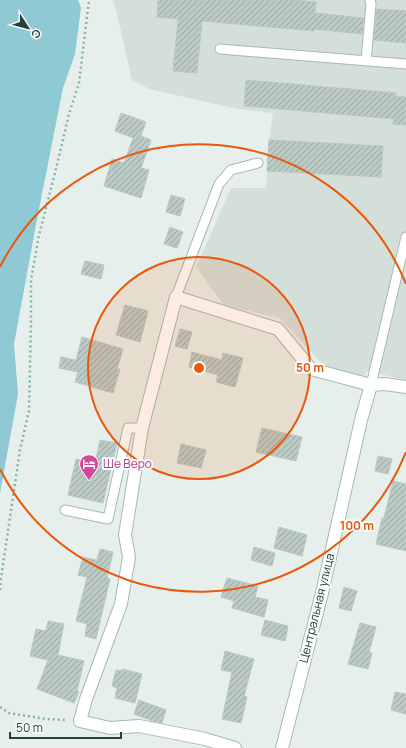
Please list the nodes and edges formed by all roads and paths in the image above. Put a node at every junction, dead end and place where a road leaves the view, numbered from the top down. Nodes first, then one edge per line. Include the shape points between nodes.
1 (89, 0) edge
2 (370, 0) edge
3 (220, 49) dead end
4 (366, 61) junction
5 (406, 64) edge
6 (258, 163) dead end
7 (406, 237) edge
8 (176, 298) junction
9 (371, 385) junction
10 (406, 387) edge
11 (142, 428) junction
12 (65, 510) dead end
13 (0, 590) edge
14 (0, 707) edge
15 (80, 721) junction
16 (235, 748) edge
17 (282, 748) edge

1 - 13 path via 79,83 68,114 31,280 29,411 20,450
2 - 4 lane
3 - 4 lane
4 - 5 lane
6 - 8 lane via 231,170 219,184
7 - 9 lane
8 - 9 street via 278,329 311,369
8 - 11 street
9 - 10 street
9 - 17 street, Центральная улица
11 - 12 lane via 128,428 108,519
11 - 15 street via 125,535 129,557 121,604
14 - 15 path via 9,713
15 - 16 street via 110,728 139,726 206,739

